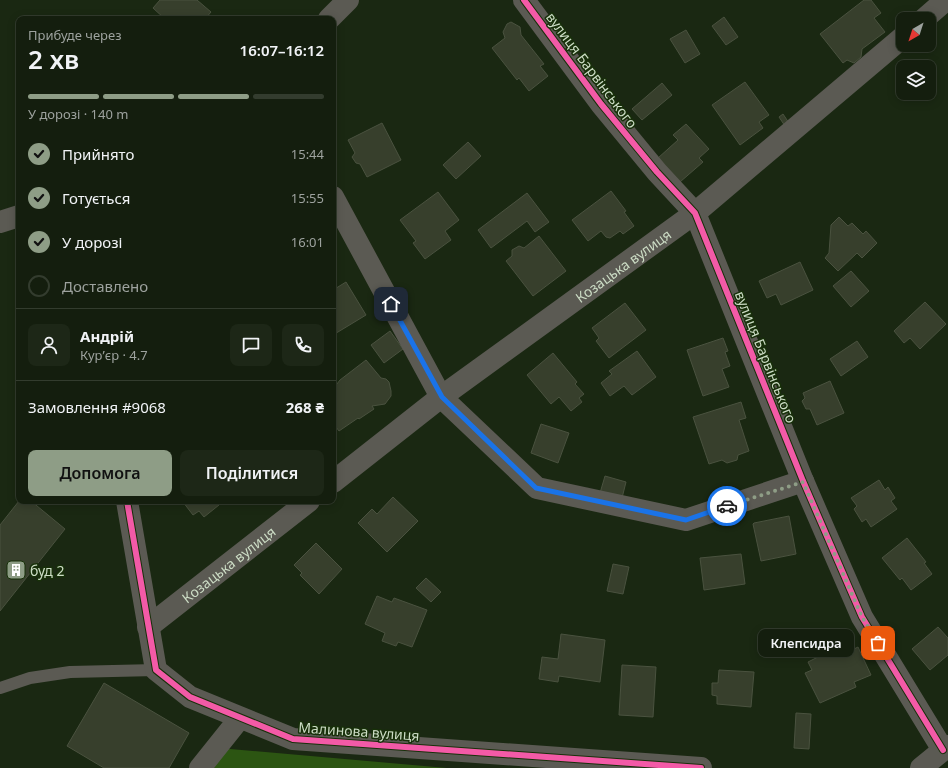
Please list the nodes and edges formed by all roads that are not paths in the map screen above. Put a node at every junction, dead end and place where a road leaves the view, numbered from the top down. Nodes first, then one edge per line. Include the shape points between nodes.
1 (348, 0) edge
2 (524, 0) edge
3 (946, 0) edge
4 (932, 12) edge
5 (332, 16) edge
6 (896, 43) edge
7 (336, 203) edge
8 (694, 213) junction
9 (16, 217) edge
10 (0, 222) edge
11 (442, 397) junction
12 (336, 480) edge
13 (803, 482) junction
14 (128, 504) edge
15 (305, 504) edge
16 (148, 627) junction
17 (156, 670) junction
18 (0, 688) edge
19 (240, 718) junction
20 (946, 748) edge
21 (200, 768) edge
22 (701, 768) edge
23 (921, 768) edge

1 - 5 street
2 - 8 street, вулиця Барвінського via 601,104
3 - 4 street
6 - 8 street, Козацька вулиця
7 - 11 street
8 - 11 street, Козацька вулиця
8 - 13 street, вулиця Барвінського
9 - 10 street
11 - 12 street, Козацька вулиця
11 - 13 street via 536,488 686,520
13 - 20 street, вулиця Барвінського via 862,617
14 - 16 street
15 - 16 street, Козацька вулиця
16 - 17 street
17 - 18 lane via 70,672 30,678
17 - 19 street, Малинова вулиця via 190,697
19 - 21 street
19 - 22 street, Малинова вулиця via 293,739
20 - 23 street

